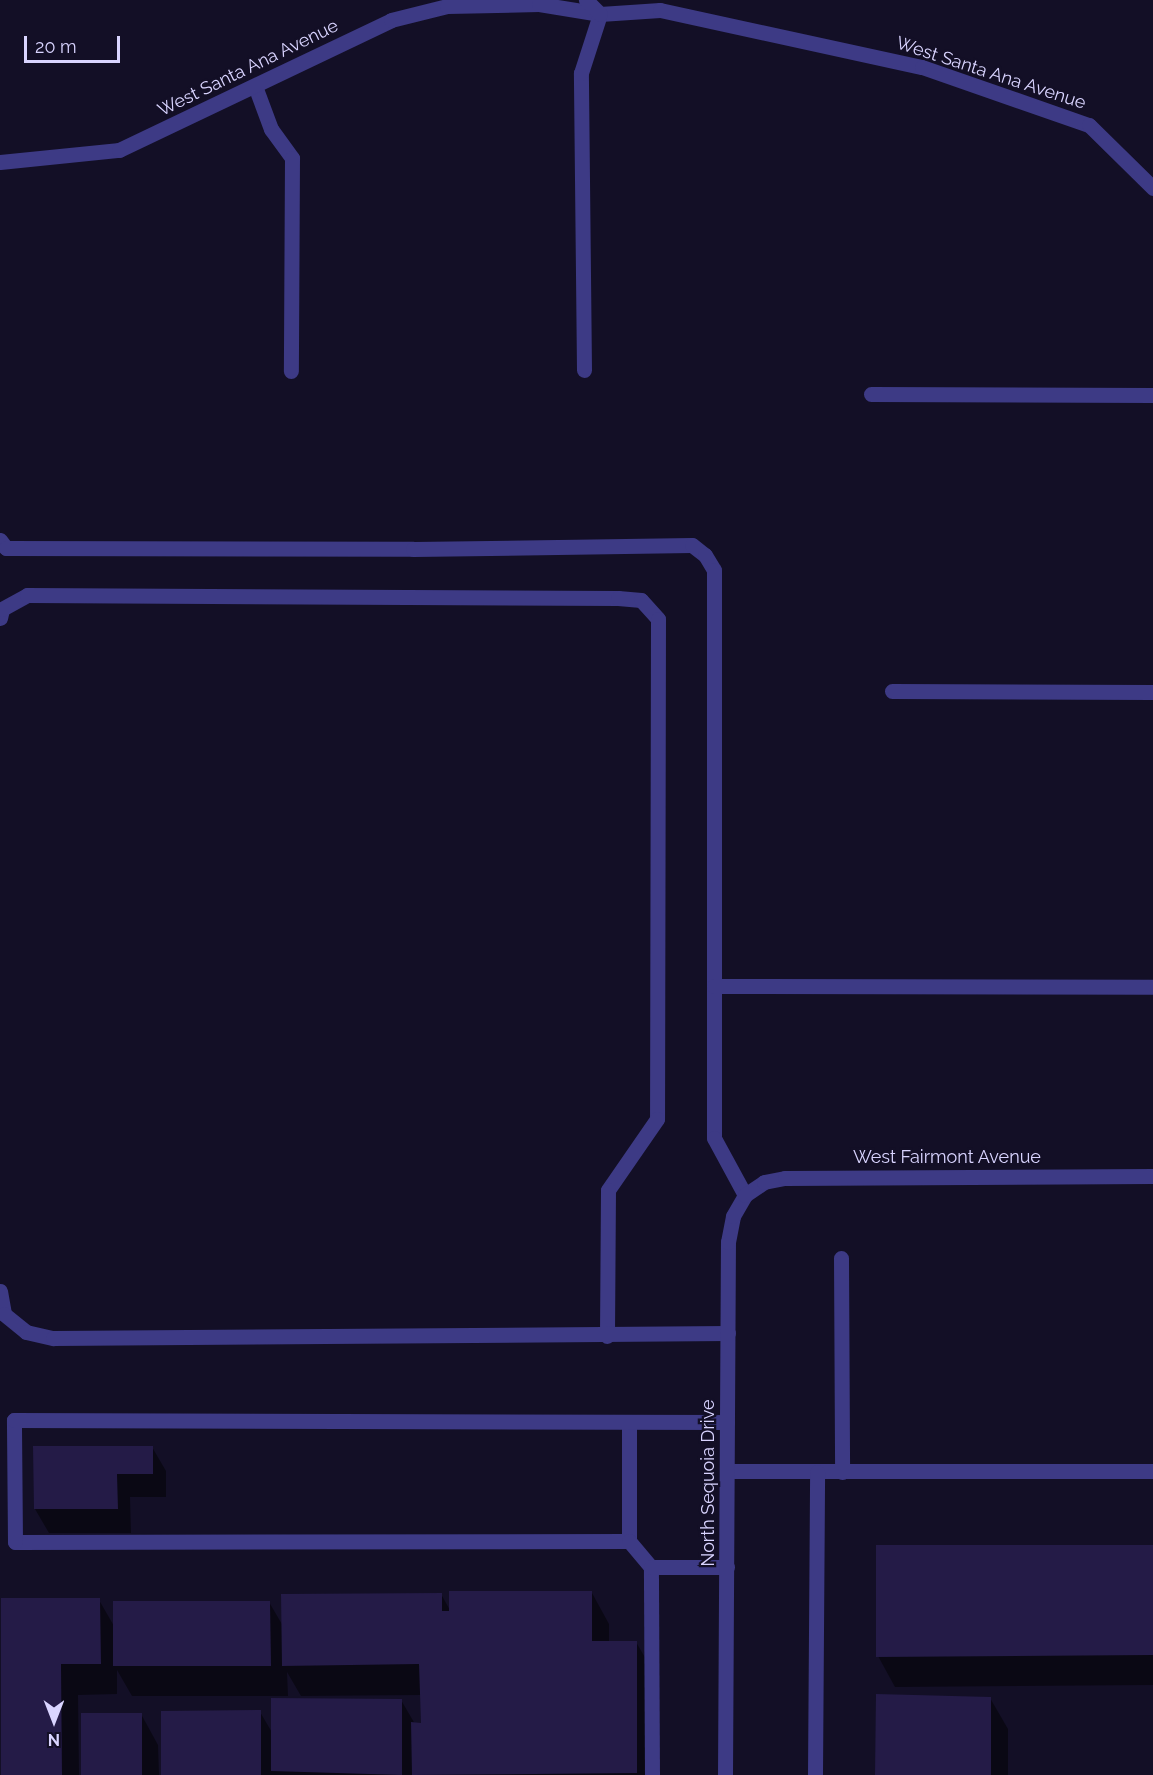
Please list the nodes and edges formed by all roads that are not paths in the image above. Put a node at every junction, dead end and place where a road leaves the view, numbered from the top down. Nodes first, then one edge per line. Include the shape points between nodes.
1 (586, 0) edge
2 (449, 3) edge
3 (681, 7) edge
4 (600, 14) junction
5 (255, 86) junction
6 (0, 162) edge
7 (1153, 188) edge
8 (584, 370) dead end
9 (291, 371) dead end
10 (871, 394) dead end
11 (1153, 395) edge
12 (0, 540) edge
13 (0, 618) edge
14 (892, 691) dead end
15 (1153, 692) edge
16 (714, 986) junction
17 (1153, 987) edge
18 (1153, 1176) edge
19 (745, 1195) junction
20 (841, 1258) dead end
21 (0, 1291) edge
22 (728, 1333) junction
23 (607, 1336) junction
24 (629, 1422) junction
25 (727, 1422) junction
26 (727, 1471) junction
27 (1153, 1471) edge
28 (817, 1473) junction
29 (842, 1473) junction
30 (629, 1541) junction
31 (651, 1567) junction
32 (727, 1567) junction
33 (652, 1775) edge
34 (725, 1775) edge
35 (815, 1775) edge

1 - 4 street
2 - 4 street, West Santa Ana Avenue via 539,4
2 - 5 street, West Santa Ana Avenue via 391,20
3 - 4 street, West Santa Ana Avenue
3 - 7 street, West Santa Ana Avenue via 922,67 1089,125
4 - 8 street via 581,73
5 - 6 street, West Santa Ana Avenue via 119,150
5 - 9 street via 271,129 292,158
10 - 11 street
12 - 16 street via 6,548 692,545 714,570
13 - 23 street via 2,609 27,595 39,595 618,598 641,600 658,619 657,1119 608,1190
14 - 15 street
16 - 17 street
16 - 19 street via 714,1138
18 - 19 street, West Fairmont Avenue via 785,1178 764,1182
19 - 22 street, North Sequoia Drive via 733,1216 728,1242
20 - 29 street
21 - 23 street via 4,1314 26,1332 53,1338
22 - 23 street
22 - 25 street, North Sequoia Drive
24 - 25 street
24 - 30 street
24 - 30 street via 14,1420 15,1542
25 - 26 street, North Sequoia Drive
26 - 28 street
26 - 32 street, North Sequoia Drive
27 - 29 street
28 - 29 street
28 - 35 street
30 - 31 street
31 - 32 street
31 - 33 street
32 - 34 street, North Sequoia Drive

